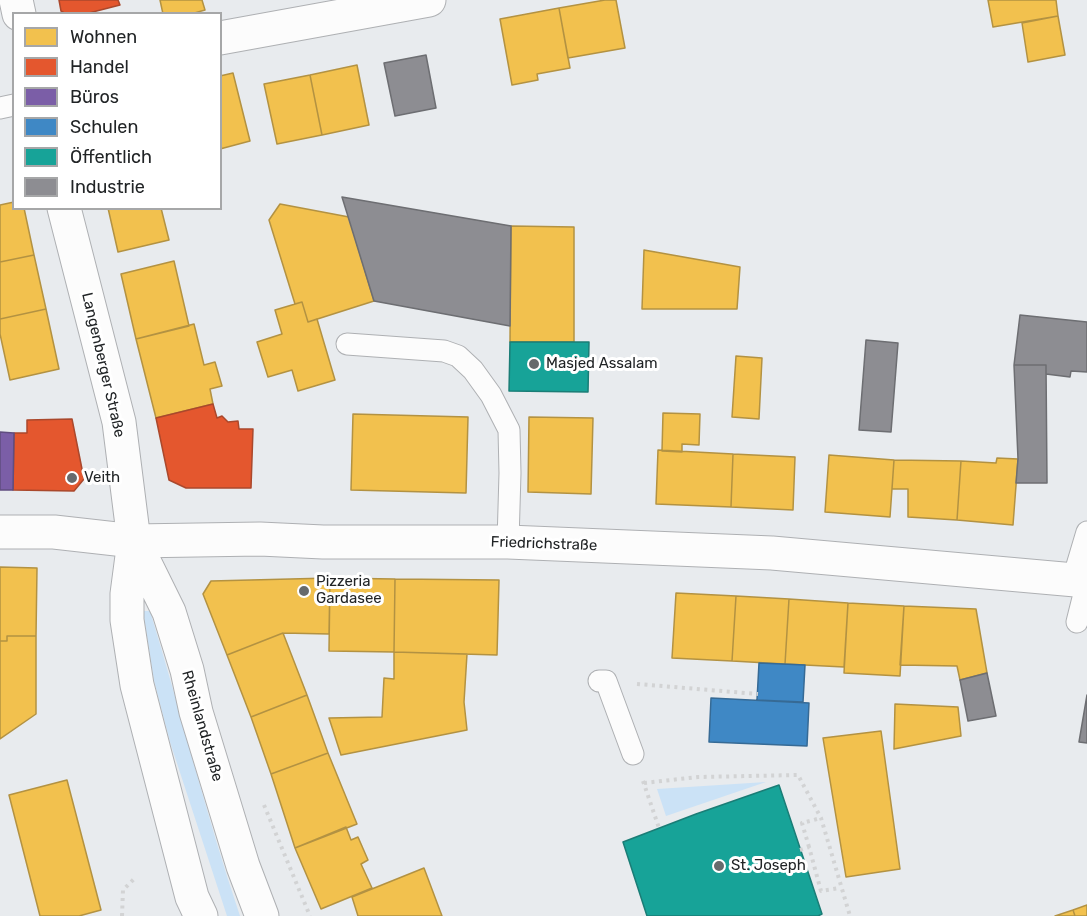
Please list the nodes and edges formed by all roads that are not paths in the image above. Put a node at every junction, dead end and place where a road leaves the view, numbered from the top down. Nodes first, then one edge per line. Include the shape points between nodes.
1 (429, 0) edge
2 (222, 38) edge
3 (65, 210) edge
4 (347, 344) dead end
5 (0, 532) edge
6 (1087, 532) edge
7 (134, 541) junction
8 (508, 542) junction
9 (1082, 581) edge
10 (1077, 622) dead end
11 (603, 681) road end
12 (633, 754) dead end
13 (201, 916) edge
14 (262, 916) edge

1 - 2 street
3 - 7 street, Langenberger Straße via 119,422
4 - 8 lane via 444,351 458,356 473,370 509,430
5 - 7 street, Friedrichstraße via 54,532
6 - 9 lane
7 - 8 street, Friedrichstraße
7 - 13 street, Langenberger Straße via 127,594 137,685 192,897
7 - 14 street, Rheinlandstraße via 169,612 243,866
8 - 9 street, Friedrichstraße via 772,553
9 - 10 lane
11 - 12 lane

